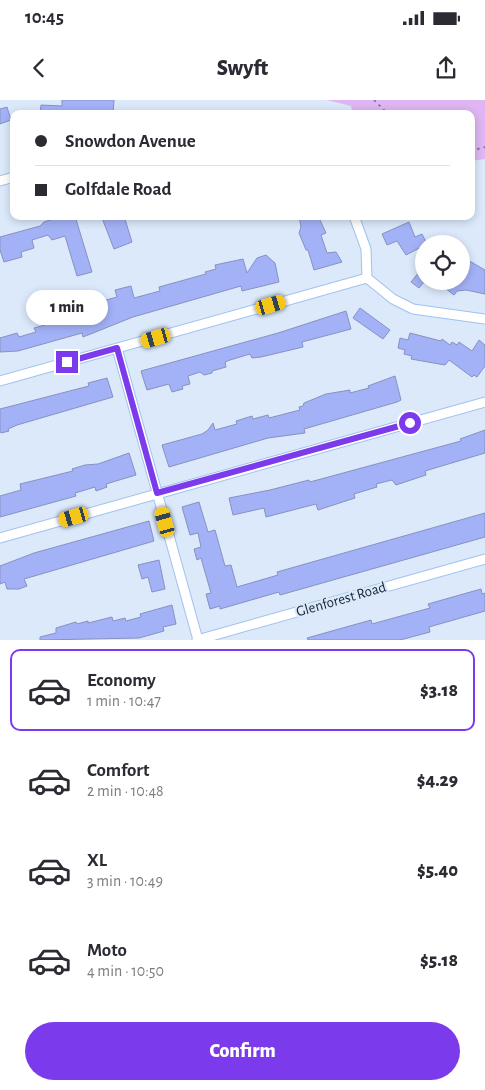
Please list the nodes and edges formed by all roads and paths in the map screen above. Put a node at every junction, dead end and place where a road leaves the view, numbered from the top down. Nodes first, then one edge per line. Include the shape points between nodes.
1 (374, 100) edge
2 (384, 110) edge
3 (355, 220) edge
4 (367, 278) junction
5 (485, 319) edge
6 (117, 348) junction
7 (0, 381) edge
8 (485, 402) edge
9 (157, 493) junction
10 (0, 538) edge
11 (485, 559) edge
12 (197, 640) edge

1 - 2 path
3 - 4 street via 366,249
4 - 5 street via 402,305 413,309
4 - 6 street
6 - 7 street
6 - 9 street
8 - 9 street
9 - 10 street
9 - 12 street
11 - 12 street, Glenforest Road

